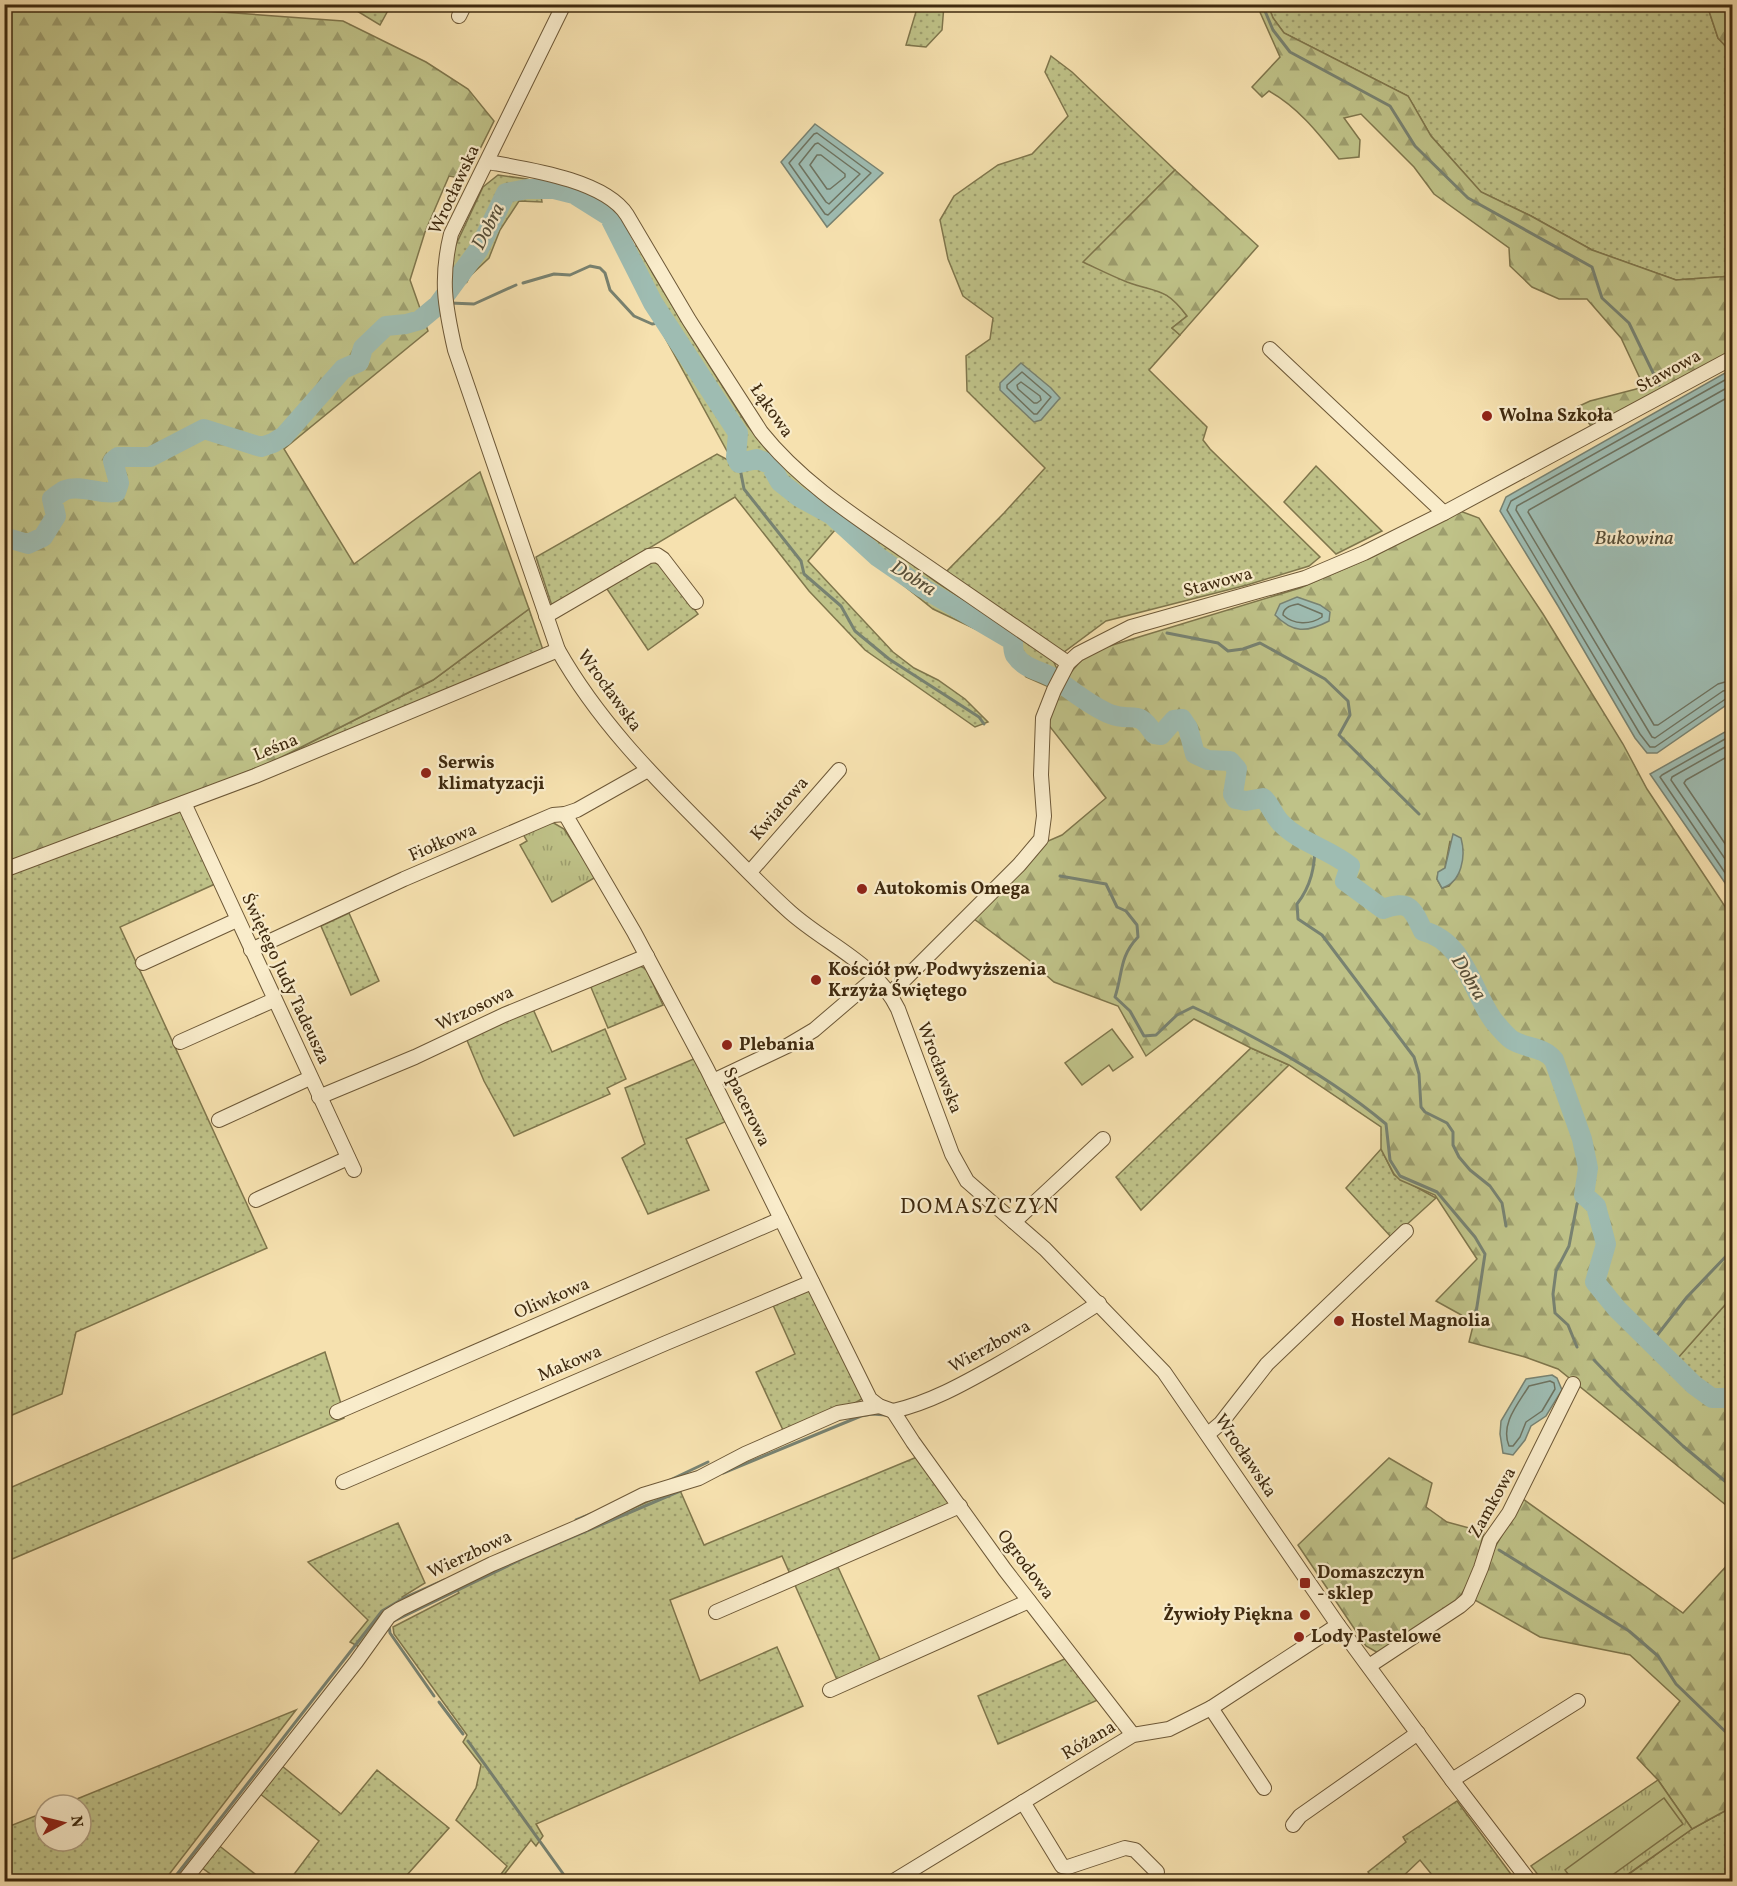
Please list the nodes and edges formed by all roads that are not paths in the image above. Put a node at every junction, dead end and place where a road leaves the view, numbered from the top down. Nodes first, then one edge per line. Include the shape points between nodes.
1 (564, 4) edge
2 (488, 162) junction
3 (1270, 349) dead end
4 (1732, 358) edge
5 (1444, 513) junction
6 (696, 602) dead end
7 (546, 616) junction
8 (558, 650) junction
9 (1068, 663) junction
10 (648, 770) junction
11 (839, 770) dead end
12 (184, 803) junction
13 (565, 814) junction
14 (4, 870) edge
15 (750, 872) junction
16 (237, 920) junction
17 (251, 950) junction
18 (646, 956) junction
19 (144, 963) dead end
20 (876, 978) junction
21 (890, 994) junction
22 (274, 1000) junction
23 (180, 1042) dead end
24 (310, 1078) junction
25 (713, 1081) junction
26 (319, 1097) junction
27 (219, 1120) dead end
28 (1103, 1139) dead end
29 (256, 1200) dead end
30 (781, 1219) junction
31 (1014, 1222) junction
32 (1406, 1231) dead end
33 (812, 1282) junction
34 (1098, 1303) junction
35 (1573, 1384) dead end
36 (879, 1406) junction
37 (893, 1411) junction
38 (338, 1412) dead end
39 (1208, 1434) junction
40 (343, 1482) dead end
41 (960, 1506) junction
42 (1029, 1601) junction
43 (716, 1612) dead end
44 (1338, 1625) junction
45 (1369, 1666) junction
46 (830, 1690) dead end
47 (1578, 1701) dead end
48 (1211, 1708) junction
49 (1418, 1733) junction
50 (1134, 1735) junction
51 (1452, 1780) junction
52 (1264, 1788) dead end
53 (1023, 1802) junction
54 (1293, 1826) dead end
55 (1157, 1872) dead end
56 (183, 1881) edge
57 (892, 1881) edge
58 (1530, 1881) edge

1 - 2 street, Wrocławska
2 - 7 street, Wrocławska via 451,234 444,260 447,315 461,369
2 - 9 street, Łąkowa via 547,173 614,200 624,209 689,320 774,448 813,485
3 - 5 street
4 - 5 street, Stawowa
5 - 9 street, Stawowa via 1305,578 1131,627 1090,646
6 - 7 street via 657,555
7 - 8 street, Wrocławska
8 - 10 street, Wrocławska via 597,711
8 - 12 street, Leśna
9 - 21 street, Stawowa via 1043,718 1041,839
10 - 13 street, Fiołkowa
10 - 15 street, Wrocławska
11 - 15 street, Kwiatowa
12 - 14 street, Leśna
12 - 16 street, Świętego Judy Tadeusza
13 - 17 street, Fiołkowa via 553,815 440,863
13 - 18 street, Spacerowa
15 - 20 street, Wrocławska via 793,915
16 - 17 street, Świętego Judy Tadeusza
16 - 19 street
17 - 22 street, Świętego Judy Tadeusza
18 - 25 street, Spacerowa
18 - 26 street, Wrzosowa
20 - 21 street, Wrocławska
20 - 25 street via 814,1030
21 - 31 street, Wrocławska via 959,1168
22 - 23 street
22 - 24 street, Świętego Judy Tadeusza
24 - 26 street, Świętego Judy Tadeusza
24 - 27 street
25 - 30 street, Spacerowa
26 - 29 street, Świętego Judy Tadeusza via 351,1164
28 - 31 street
30 - 33 street, Spacerowa
30 - 38 street, Oliwkowa
31 - 34 street, Wrocławska
32 - 39 street via 1267,1364
33 - 36 street, Spacerowa via 870,1399
33 - 40 street, Makowa
34 - 37 street, Wierzbowa via 969,1381 914,1407
34 - 39 street, Wrocławska via 1164,1372
35 - 45 street, Zamkowa via 1509,1513 1490,1540 1467,1599
36 - 37 street
36 - 56 street, Wierzbowa via 838,1413 699,1478 643,1495 389,1616
37 - 41 street, Ogrodowa
39 - 44 street, Wrocławska
41 - 42 street, Ogrodowa
41 - 43 street
42 - 46 street
42 - 50 street, Ogrodowa
44 - 45 street, Wrocławska
44 - 48 street, Różana
45 - 49 street, Wrocławska
47 - 51 street
48 - 50 street, Różana via 1169,1729
48 - 52 street
49 - 51 street, Wrocławska
49 - 54 street via 1300,1816
50 - 53 street, Różana
51 - 58 street, Wrocławska
53 - 55 street via 1062,1866 1125,1848 1135,1850
53 - 57 street, Różana

